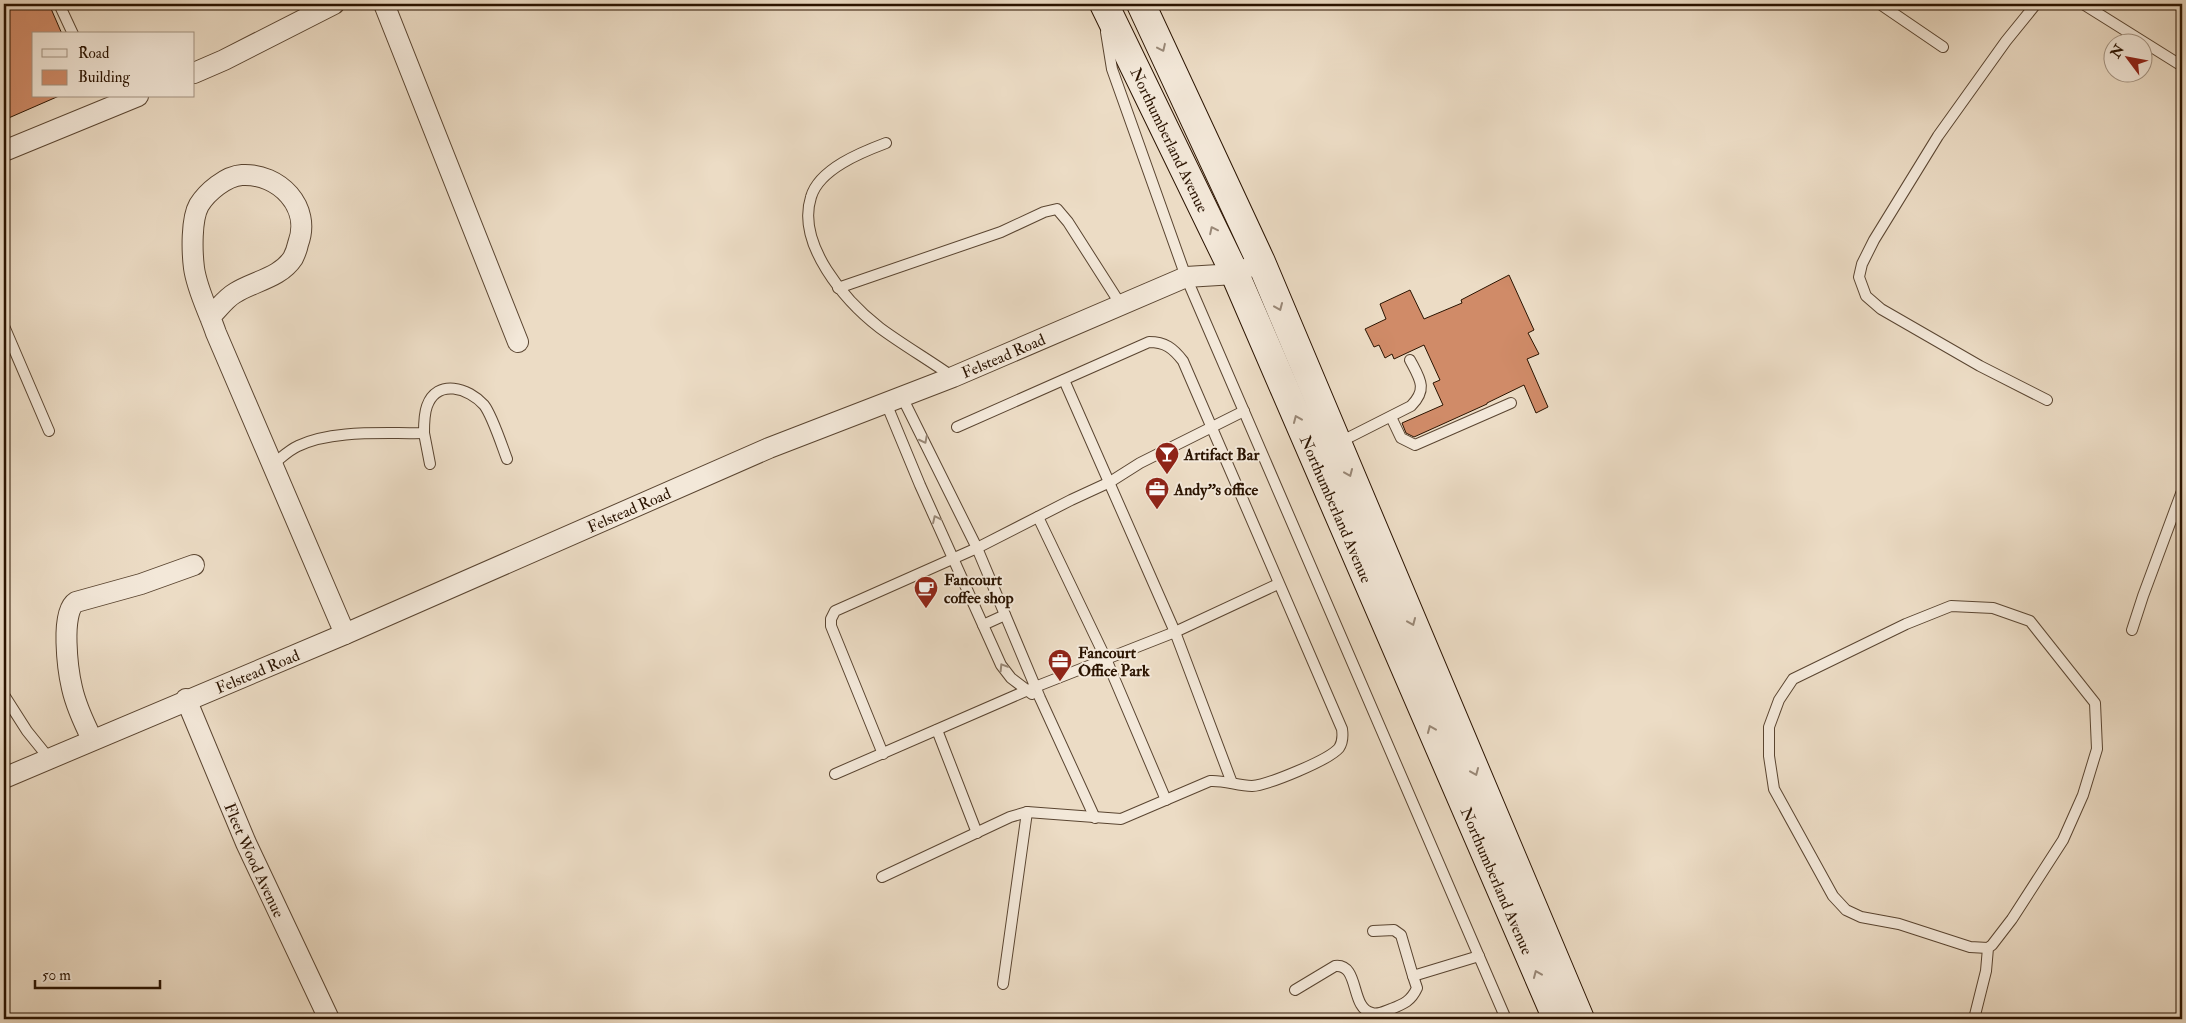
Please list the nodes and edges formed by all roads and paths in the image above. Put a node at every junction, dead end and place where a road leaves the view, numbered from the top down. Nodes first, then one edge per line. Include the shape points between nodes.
1 (59, 4) edge
2 (334, 4) edge
3 (384, 4) edge
4 (1103, 4) edge
5 (1141, 4) edge
6 (1880, 4) edge
7 (2036, 4) edge
8 (2084, 4) edge
9 (71, 32) edge
10 (1943, 47) dead end
11 (2182, 66) edge
12 (195, 73) edge
13 (128, 98) edge
14 (103, 103) edge
15 (886, 143) dead end
16 (4, 151) edge
17 (1260, 262) junction
18 (1235, 274) junction
19 (1186, 277) junction
20 (838, 288) junction
21 (1121, 305) junction
22 (210, 317) junction
23 (4, 326) edge
24 (518, 342) dead end
25 (1410, 360) dead end
26 (953, 377) junction
27 (1064, 380) junction
28 (894, 400) junction
29 (2047, 400) dead end
30 (1511, 404) dead end
31 (1244, 411) junction
32 (1391, 417) junction
33 (1210, 426) junction
34 (957, 427) dead end
35 (49, 432) dead end
36 (424, 433) junction
37 (1337, 443) junction
38 (507, 459) dead end
39 (273, 464) junction
40 (430, 464) dead end
41 (1110, 482) junction
42 (2182, 492) edge
43 (1038, 517) junction
44 (977, 548) junction
45 (955, 559) junction
46 (194, 565) dead end
47 (1278, 584) junction
48 (1005, 615) junction
49 (984, 624) junction
50 (2132, 630) dead end
51 (1175, 632) junction
52 (345, 634) junction
53 (1106, 659) junction
54 (1031, 689) junction
55 (4, 695) edge
56 (186, 699) junction
57 (937, 730) junction
58 (92, 739) junction
59 (883, 754) junction
60 (52, 757) junction
61 (835, 774) dead end
62 (4, 778) edge
63 (1232, 783) junction
64 (1166, 800) junction
65 (1027, 812) junction
66 (1094, 818) junction
67 (977, 833) junction
68 (882, 877) dead end
69 (1374, 931) dead end
70 (1988, 948) junction
71 (1479, 956) junction
72 (1413, 976) junction
73 (1003, 984) dead end
74 (1295, 990) dead end
75 (329, 1019) edge
76 (1506, 1019) edge
77 (1557, 1019) edge
78 (1580, 1019) edge
79 (1974, 1019) edge

1 - 9 lane
2 - 12 street
3 - 24 street
18 -> 4 main road, Northumberland Avenue
4 - 19 lane via 1112,69
5 -> 17 main road, Northumberland Avenue
6 - 10 lane
7 - 29 lane via 1938,136 1874,240 1859,277 1866,296 1881,309
8 - 11 lane
13 - 14 street
14 - 16 street
15 - 20 lane via 835,167 811,196 812,240 822,264
17 - 18 street, Felstead Road
17 -> 37 main road, Northumberland Avenue
18 - 19 street, Felstead Road
77 -> 18 main road, Northumberland Avenue
19 - 21 street, Felstead Road
19 - 31 lane
20 - 21 lane via 1001,232 1057,209
20 - 26 lane via 879,327
21 - 26 street, Felstead Road
22 - 22 street via 194,270 193,239 198,206 213,187 241,175 271,180 289,194 301,213 302,235 293,258 279,272 233,293
22 - 39 street
23 - 35 lane
25 - 32 lane via 1421,382 1419,398
26 - 28 street, Felstead Road
27 - 33 lane via 1149,342 1164,344 1182,361
27 - 34 lane
27 - 41 lane
28 -> 44 lane
45 -> 28 lane via 920,485
28 - 52 street, Felstead Road via 769,448
30 - 32 lane via 1415,446 1401,438
31 - 33 lane
31 - 71 lane
32 - 37 lane
33 - 41 lane via 1140,462
33 - 47 lane
36 - 38 lane via 427,405 433,395 453,387 463,390 485,407
36 - 39 lane via 335,436 314,440 297,446
36 - 40 lane
37 -> 78 main road, Northumberland Avenue
39 - 52 street
41 - 43 lane
41 - 51 lane
42 - 50 lane
43 - 44 lane
43 - 53 lane
44 - 45 lane
44 - 48 lane
45 - 49 lane
45 - 59 lane via 842,607 831,619 831,626
46 - 58 street via 76,602 70,608 67,636 72,689
47 - 51 lane
47 - 63 lane via 1342,729 1343,738 1333,753 1298,771 1261,785
48 - 49 lane
48 - 54 lane
54 -> 49 lane via 1011,678 1001,665
51 - 53 lane
51 - 63 lane
52 - 56 street, Felstead Road
53 - 54 lane
53 - 64 lane
54 - 57 lane
54 - 66 lane via 1040,698
55 - 60 lane via 27,731 48,758
56 - 58 street, Felstead Road
56 - 75 street, Fleet Wood Avenue via 246,843
57 - 59 lane
57 - 67 lane
58 - 60 street, Felstead Road
59 - 61 lane
60 - 62 street, Felstead Road
63 - 64 lane via 1210,781
64 - 66 lane via 1121,819
65 - 66 lane
65 - 67 lane via 1010,816
65 - 73 lane
67 - 68 lane
69 - 72 lane via 1394,930 1401,935
70 - 70 lane via 1970,947 1846,910 1833,896 1774,789 1770,756 1769,727 1779,700 1793,679 1906,624 1951,606 1993,608 2030,620 2095,703 2097,749 2083,795 2063,840 2039,879
70 - 79 lane
71 - 72 lane
71 - 76 lane
72 - 74 lane via 1417,988 1407,1003 1378,1013 1367,1011 1362,1005 1350,974 1340,966

